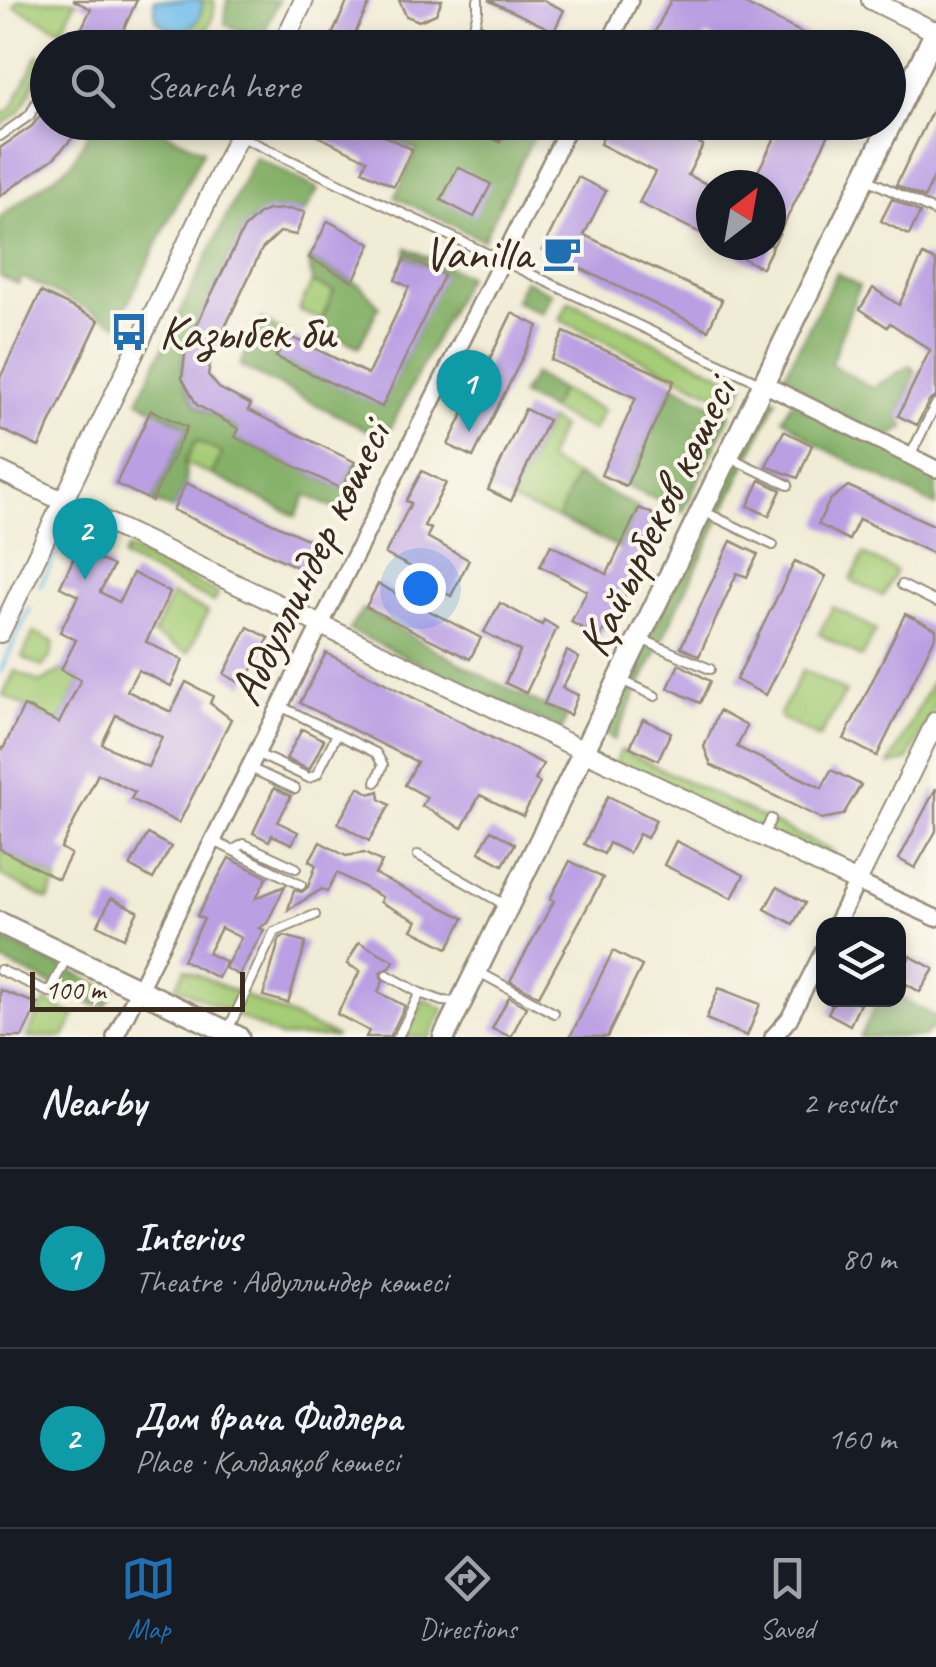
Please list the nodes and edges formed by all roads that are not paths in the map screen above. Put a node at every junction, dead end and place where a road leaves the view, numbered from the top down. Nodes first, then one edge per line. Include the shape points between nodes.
1 (304, 0) edge
2 (478, 0) edge
3 (630, 0) edge
4 (871, 0) edge
5 (474, 26) junction
6 (290, 30) edge
7 (472, 30) edge
8 (482, 30) edge
9 (616, 30) edge
10 (936, 31) edge
11 (906, 93) edge
12 (30, 115) edge
13 (0, 136) edge
14 (237, 140) edge
15 (264, 140) edge
16 (562, 140) edge
17 (883, 140) edge
18 (865, 178) junction
19 (936, 212) edge
20 (502, 261) junction
21 (764, 384) junction
22 (936, 404) edge
23 (729, 456) junction
24 (910, 456) junction
25 (936, 469) edge
26 (0, 471) edge
27 (788, 485) dead end
28 (62, 501) junction
29 (703, 511) junction
30 (774, 545) dead end
31 (902, 585) dead end
32 (936, 602) edge
33 (5, 608) edge
34 (320, 624) junction
35 (0, 633) edge
36 (641, 639) junction
37 (710, 670) dead end
38 (622, 680) junction
39 (656, 696) dead end
40 (280, 706) junction
41 (936, 721) edge
42 (338, 734) junction
43 (586, 752) junction
44 (254, 761) junction
45 (376, 782) dead end
46 (295, 789) dead end
47 (214, 840) junction
48 (234, 850) junction
49 (418, 856) dead end
50 (296, 868) dead end
51 (858, 882) junction
52 (301, 885) dead end
53 (507, 906) junction
54 (315, 914) dead end
55 (840, 917) edge
56 (936, 918) edge
57 (0, 922) edge
58 (68, 955) junction
59 (816, 966) edge
60 (0, 970) edge
61 (477, 971) junction
62 (387, 975) dead end
63 (141, 990) junction
64 (420, 993) junction
65 (462, 1002) junction
66 (554, 1013) dead end
67 (233, 1034) edge
68 (115, 1037) edge
69 (398, 1037) edge
70 (444, 1037) edge
71 (773, 1037) edge

1 - 6 street
2 - 5 lane
3 - 9 street
4 - 10 street
5 - 7 lane
5 - 8 lane
10 - 11 main road, Қайырбеков көшесі
12 - 13 lane
14 - 28 street
15 - 20 lane
16 - 20 street, Абдуллиндер көшесі
17 - 18 main road, Қайырбеков көшесі
18 - 19 lane
18 - 21 main road, Қайырбеков көшесі
20 - 21 lane
20 - 34 street, Абдуллиндер көшесі
21 - 23 main road, Қайырбеков көшесі
21 - 24 street
22 - 24 lane
23 - 27 lane
23 - 29 main road, Қайырбеков көшесі
24 - 25 street
26 - 28 street
28 - 33 street
28 - 34 street
29 - 30 lane
29 - 36 main road, Қайырбеков көшесі
31 - 32 lane
33 - 35 street
34 - 40 street, Абдуллиндер көшесі
34 - 43 street
36 - 37 lane
36 - 38 main road, Қайырбеков көшесі
38 - 39 lane
38 - 43 main road, Қайырбеков көшесі
40 - 42 lane
40 - 44 street, Абдуллиндер көшесі
41 - 51 street
42 - 44 lane via 309,778
42 - 45 lane via 376,754 383,765
43 - 51 street via 767,828
43 - 53 main road, Қайырбеков көшесі
44 - 46 lane
44 - 47 street, Абдуллиндер көшесі
47 - 48 lane
47 - 63 street, Абдуллиндер көшесі
48 - 50 lane via 244,844
48 - 52 lane
49 - 53 lane
51 - 55 street
51 - 56 street
53 - 61 main road, Қайырбеков көшесі
54 - 67 lane via 274,932
57 - 58 main road
58 - 60 lane via 50,992
58 - 63 main road
59 - 71 street
61 - 65 main road, Қайырбеков көшесі
61 - 66 lane
62 - 64 lane
63 - 67 main road
63 - 68 street, Абдуллиндер көшесі
64 - 65 lane
64 - 69 lane
65 - 70 main road, Қайырбеков көшесі

